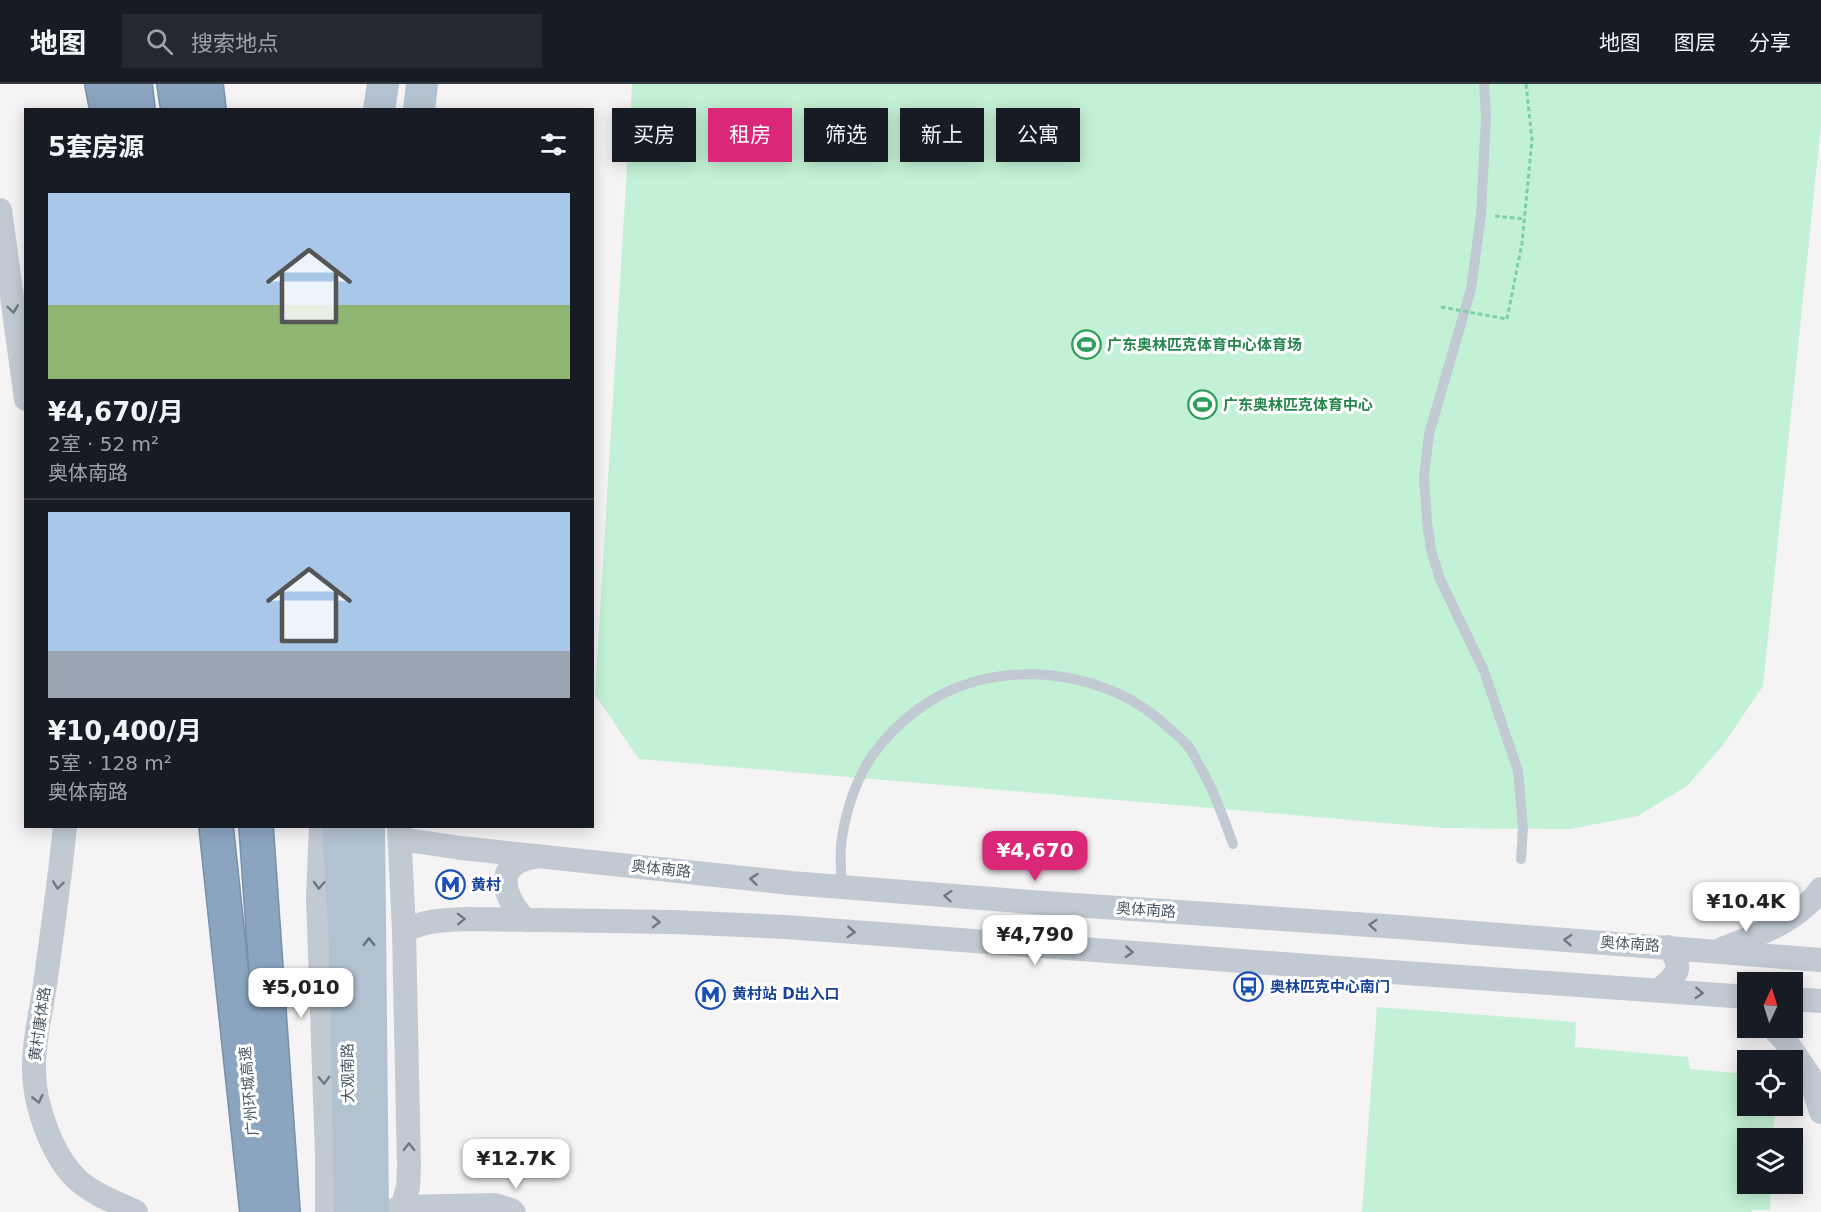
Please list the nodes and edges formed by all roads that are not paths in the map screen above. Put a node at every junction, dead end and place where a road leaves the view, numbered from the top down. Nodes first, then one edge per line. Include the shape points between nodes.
1 (102, 84) edge
2 (135, 84) edge
3 (174, 84) edge
4 (206, 84) edge
5 (384, 84) edge
6 (422, 84) edge
7 (1484, 84) edge
8 (107, 108) edge
9 (138, 108) edge
10 (178, 108) edge
11 (209, 108) edge
12 (380, 108) edge
13 (419, 108) edge
14 (0, 210) edge
15 (24, 384) edge
16 (65, 828) edge
17 (216, 828) edge
18 (227, 828) edge
19 (256, 828) edge
20 (265, 828) edge
21 (321, 828) edge
22 (338, 828) edge
23 (369, 828) edge
24 (399, 833) edge
25 (1233, 844) dead end
26 (537, 856) junction
27 (1521, 859) dead end
28 (842, 887) junction
29 (1821, 889) edge
30 (525, 920) junction
31 (405, 931) junction
32 (1668, 947) junction
33 (1716, 951) junction
34 (1821, 960) edge
35 (1659, 990) junction
36 (1737, 998) edge
37 (1803, 1000) edge
38 (1821, 1001) edge
39 (1782, 1038) edge
40 (1821, 1112) edge
41 (278, 1125) junction
42 (361, 1147) junction
43 (399, 1210) edge
44 (136, 1212) edge
45 (258, 1212) edge
46 (283, 1212) edge
47 (327, 1212) edge
48 (350, 1212) edge
49 (373, 1212) edge
50 (516, 1212) edge

1 - 8 highway
2 - 9 highway
3 - 10 highway
4 - 11 highway
5 - 12 main road
6 - 13 main road
7 - 27 lane via 1481,215 1471,289 1429,434 1424,477 1431,550 1440,579 1484,671 1518,771 1523,827
14 -> 15 street
16 -> 44 street, 黄村康体路 via 37,1035 36,1096 58,1155 79,1181
17 - 45 highway
18 - 45 highway, 广州环城高速
19 - 41 highway, 广州环城高速
20 - 41 highway
21 -> 47 street via 318,897
22 - 42 main road, 大观南路
42 -> 23 main road, 大观南路
24 - 26 street, 奥体南路
24 - 31 street
25 - 28 lane via 1212,787 1194,756 1161,720 1131,699 1096,684 1052,675 1013,676 973,682 940,696 913,712 872,757 847,813 841,846
28 -> 26 street, 奥体南路
26 - 30 street via 518,862 507,872 508,897
32 -> 28 street, 奥体南路
29 - 33 street via 1803,910 1786,921
31 -> 30 street via 434,920
30 -> 35 street via 786,927
43 -> 31 street via 408,1187 409,1167
32 - 33 street, 奥体南路
32 - 35 street via 1676,957 1677,972
33 - 34 street, 奥体南路
35 -> 36 street
37 - 38 street
39 - 40 street via 1810,1077
41 - 46 highway, 广州环城高速
42 - 48 main road, 大观南路
42 - 49 main road, 大观南路
43 - 50 street via 495,1203

